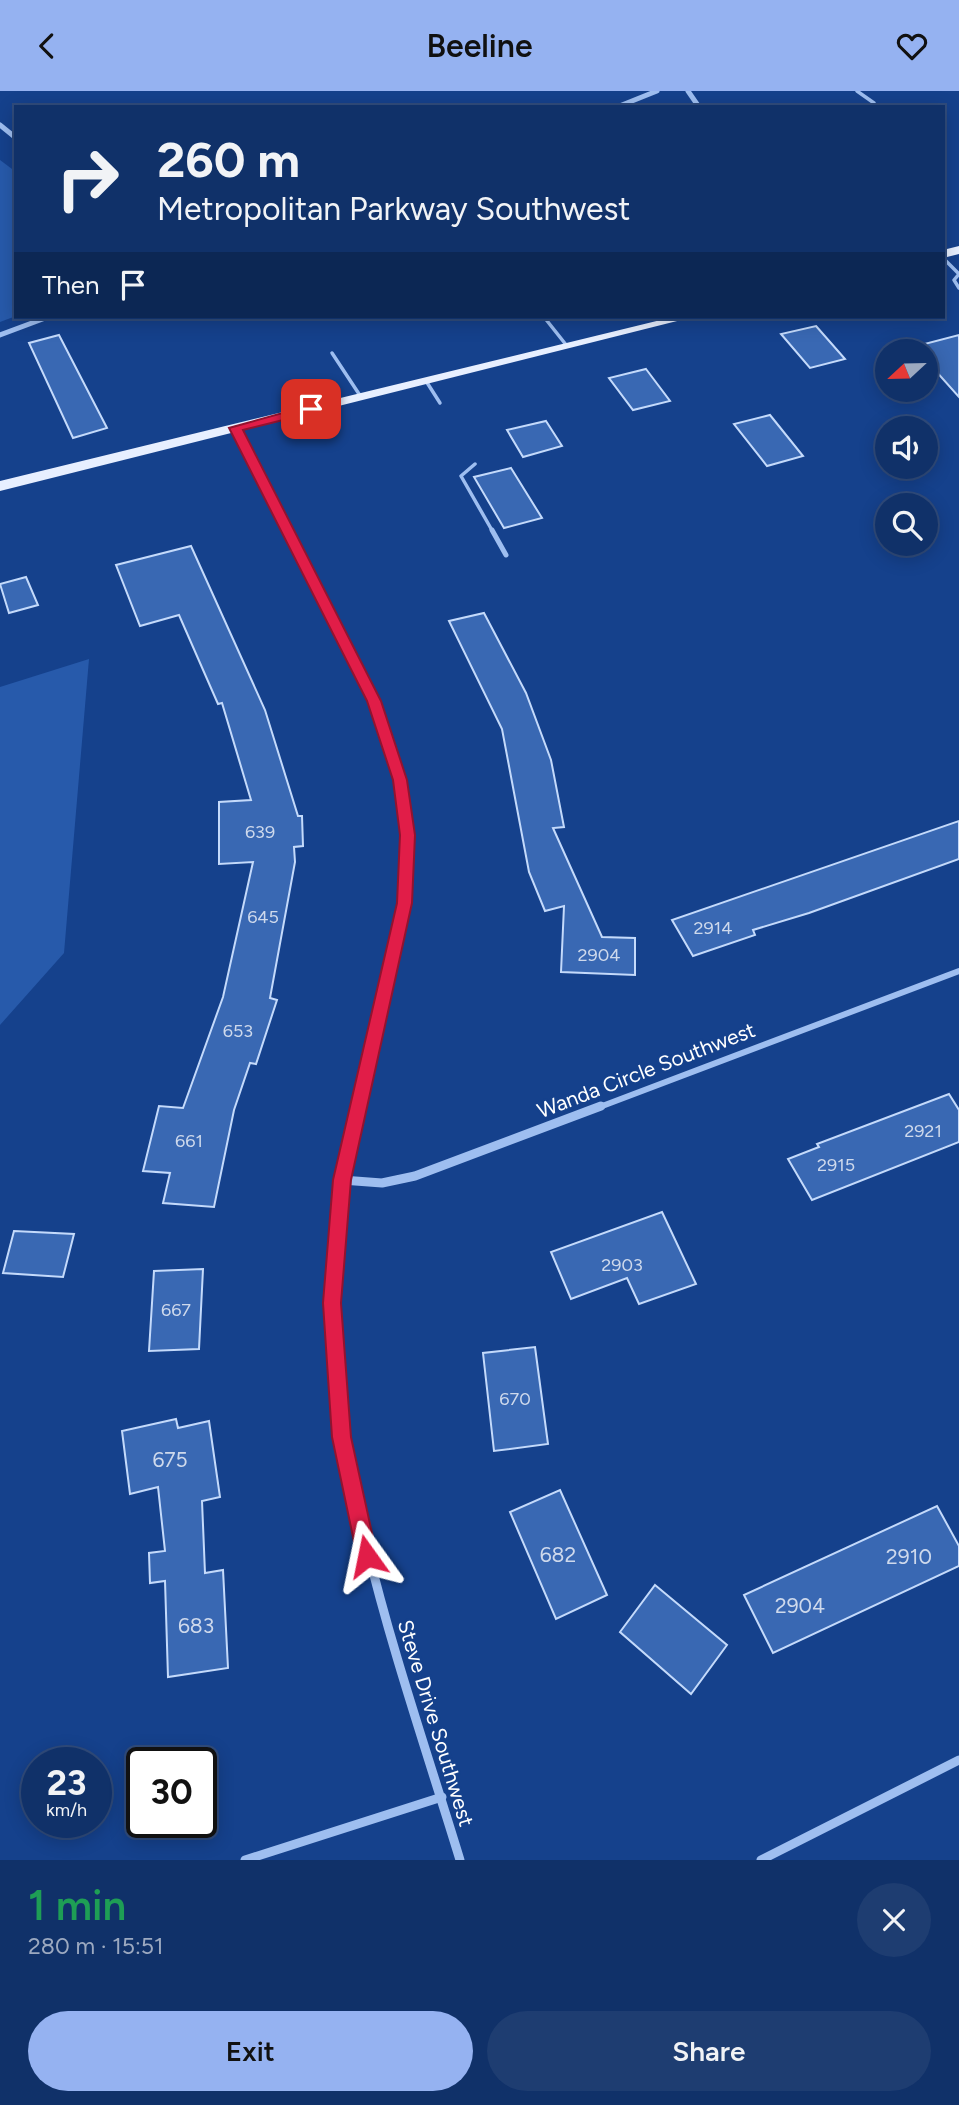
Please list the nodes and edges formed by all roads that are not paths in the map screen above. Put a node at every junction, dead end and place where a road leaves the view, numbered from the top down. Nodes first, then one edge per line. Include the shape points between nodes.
1 (657, 91) edge
2 (857, 91) edge
3 (622, 105) edge
4 (874, 105) edge
5 (0, 125) edge
6 (14, 136) edge
7 (945, 258) edge
8 (959, 274) edge
9 (959, 288) edge
10 (43, 319) edge
11 (546, 319) edge
12 (679, 319) edge
13 (0, 335) edge
14 (567, 346) junction
15 (332, 353) dead end
16 (426, 381) junction
17 (361, 397) junction
18 (440, 403) dead end
19 (235, 428) junction
20 (475, 464) dead end
21 (0, 486) edge
22 (506, 555) dead end
23 (959, 971) edge
24 (342, 1180) junction
25 (959, 1760) edge
26 (442, 1797) junction
27 (245, 1860) edge
28 (460, 1860) edge
29 (761, 1860) edge

1 - 3 street
2 - 4 lane
5 - 6 street
7 - 8 lane
8 - 9 lane via 954,280
10 - 13 street
11 - 14 lane
12 - 14 main road
14 - 16 main road
15 - 17 lane
16 - 17 main road
16 - 18 lane
17 - 19 main road
19 - 21 main road
19 - 24 street, Steve Drive Southwest via 374,701 400,780 407,835 404,903
20 - 22 lane via 461,475
23 - 24 street, Wanda Circle Southwest via 415,1176 382,1182
24 - 26 street, Steve Drive Southwest via 332,1303 342,1437 367,1556
25 - 29 street
26 - 27 street
26 - 28 street, Steve Drive Southwest

